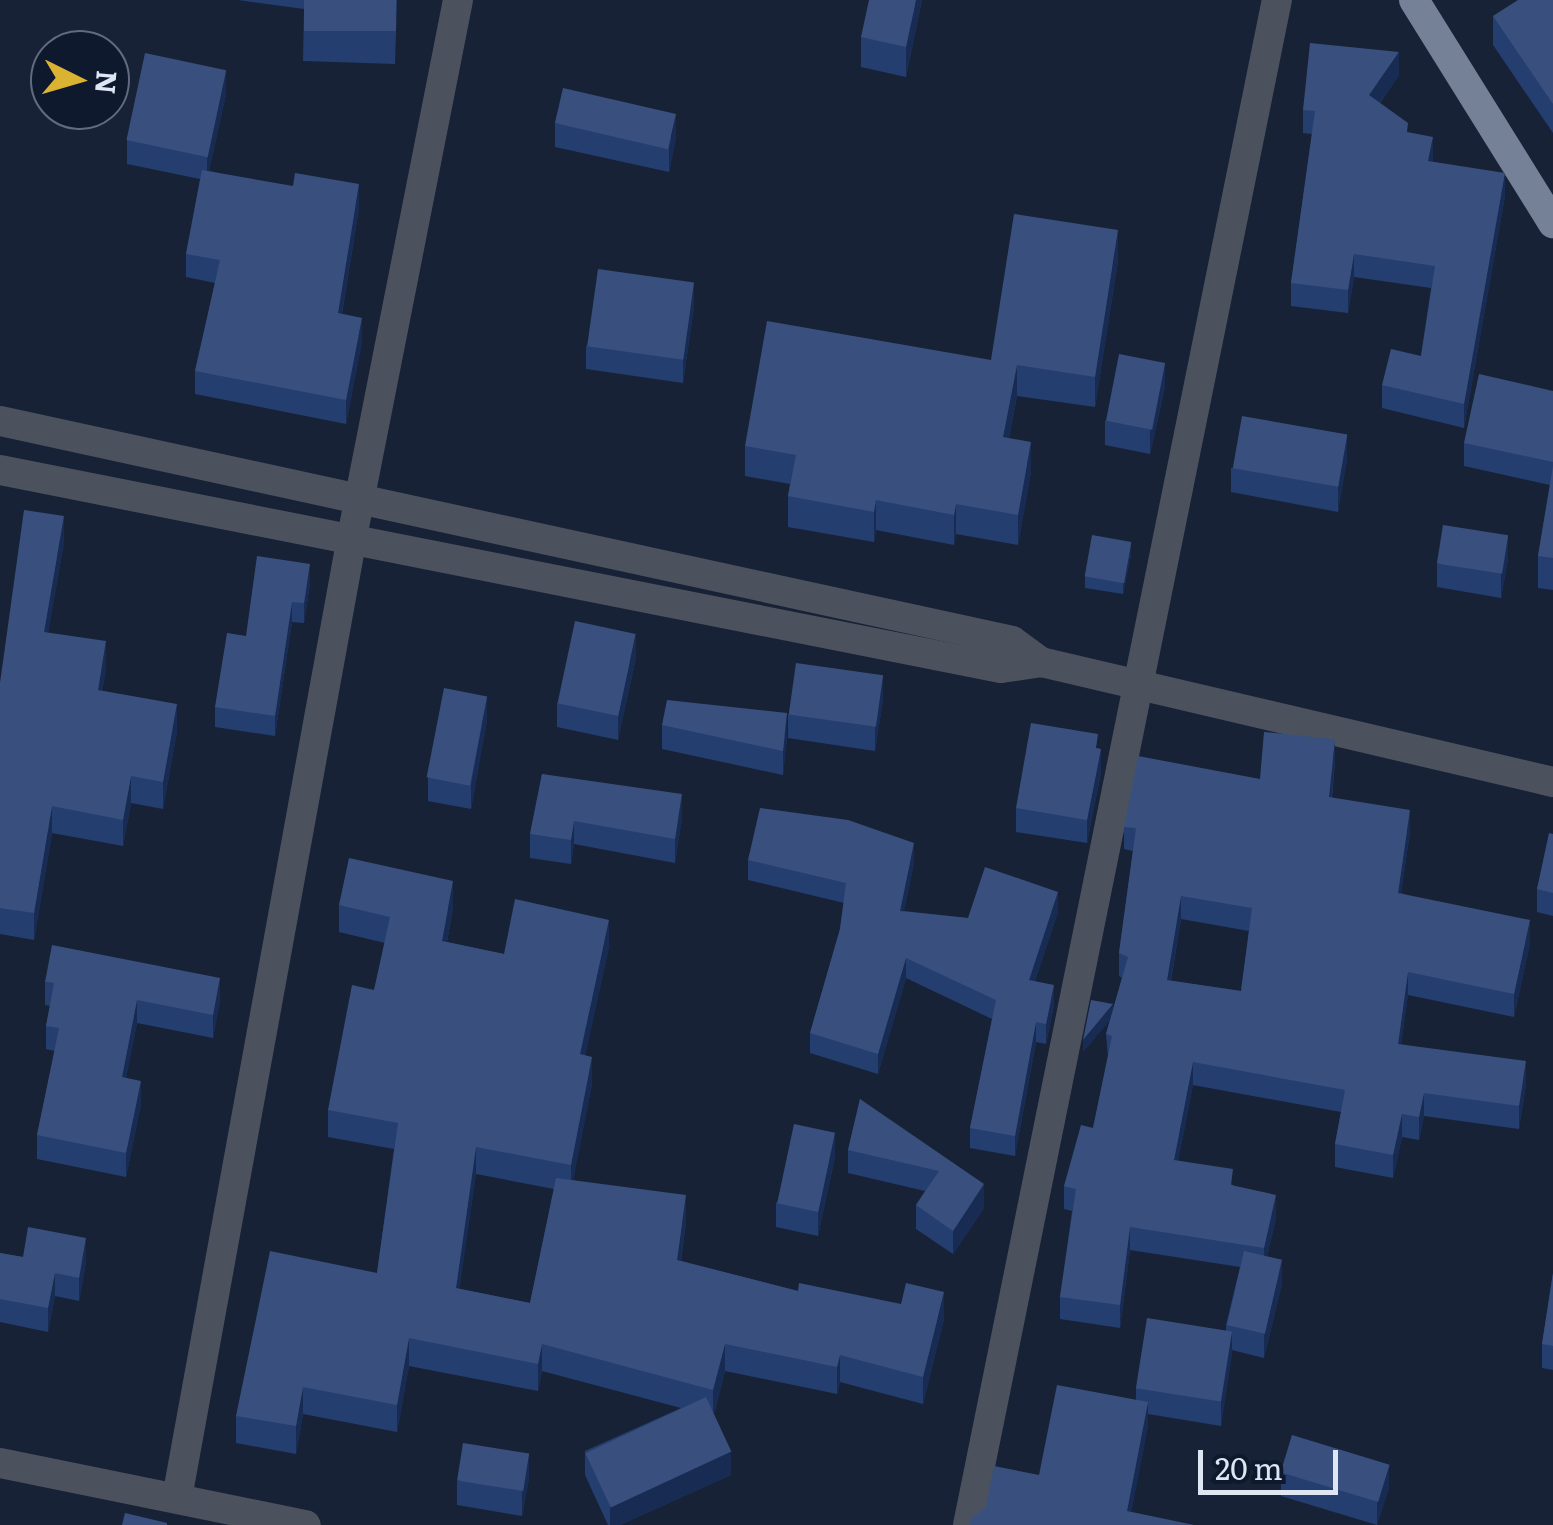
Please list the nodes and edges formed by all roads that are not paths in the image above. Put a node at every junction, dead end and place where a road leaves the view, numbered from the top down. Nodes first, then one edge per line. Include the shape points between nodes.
1 (458, 0) edge
2 (1277, 0) edge
3 (1414, 0) edge
4 (1553, 222) edge
5 (0, 421) edge
6 (0, 470) edge
7 (361, 494) junction
8 (351, 542) junction
9 (1041, 662) junction
10 (1136, 684) junction
11 (1553, 782) edge
12 (0, 1463) edge
13 (178, 1498) junction
14 (306, 1525) edge
15 (968, 1525) edge

1 - 7 street
2 - 10 street
3 - 4 main road
5 - 7 street
6 - 8 street
7 - 8 street
7 - 9 street via 1012,641
8 - 9 street via 1002,668
8 - 13 street
9 - 10 street
10 - 11 street
10 - 15 street
12 - 13 street
13 - 14 street

